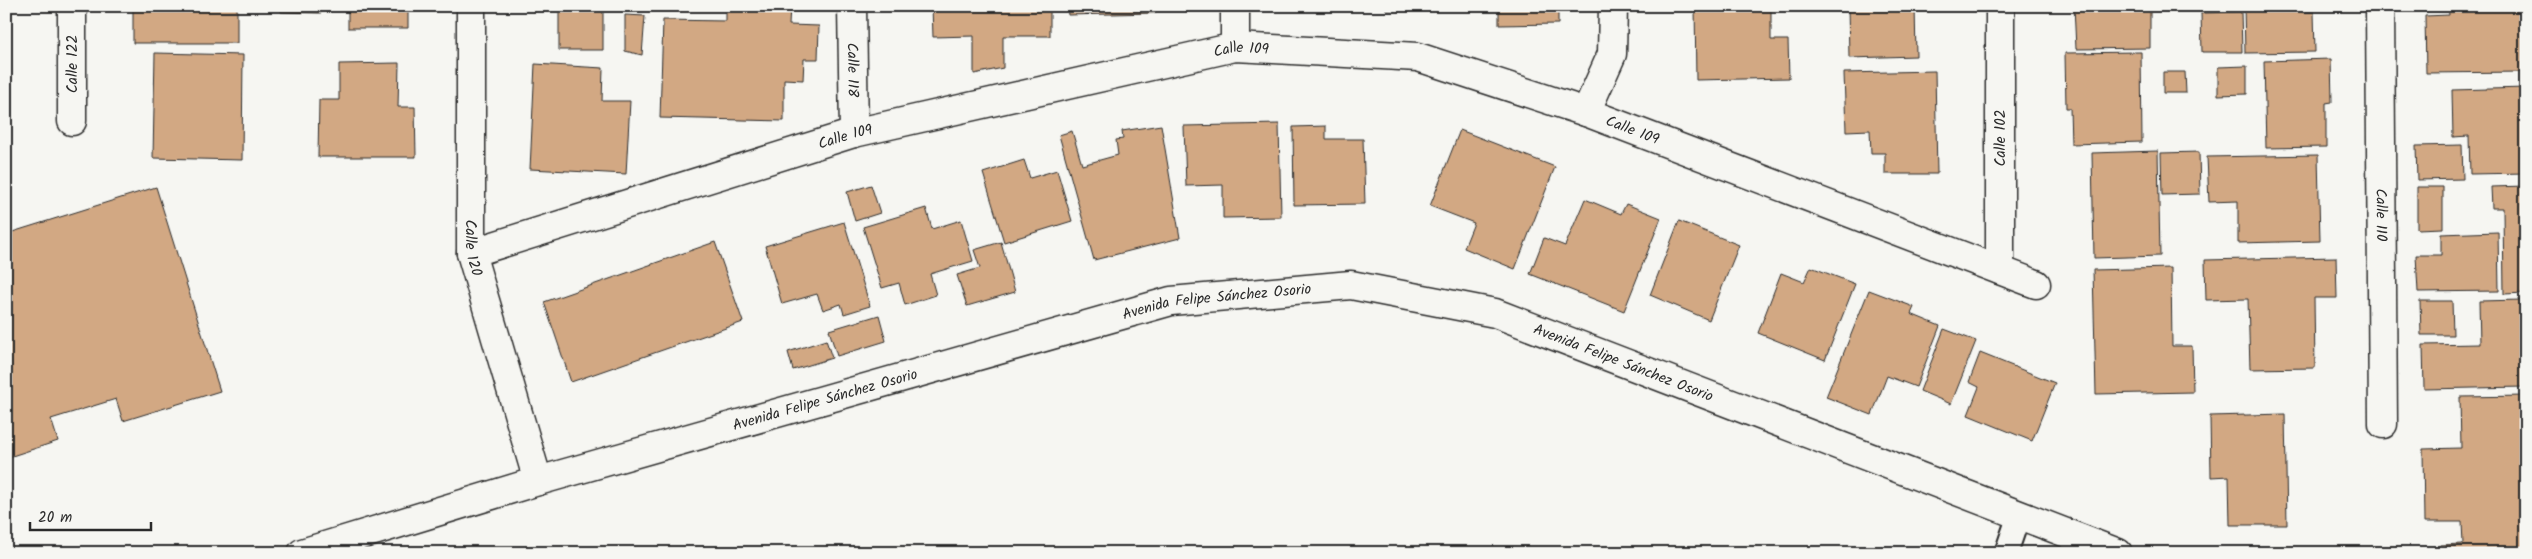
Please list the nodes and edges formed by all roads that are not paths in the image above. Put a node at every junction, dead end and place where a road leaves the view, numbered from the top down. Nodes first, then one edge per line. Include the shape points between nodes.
1 (72, 6) edge
2 (471, 6) edge
3 (852, 6) edge
4 (1235, 6) edge
5 (1612, 6) edge
6 (2000, 6) edge
7 (2380, 6) edge
8 (1235, 47) junction
9 (1586, 112) junction
10 (72, 121) dead end
11 (854, 133) junction
12 (471, 253) junction
13 (2000, 270) junction
14 (2036, 284) dead end
15 (2383, 424) dead end
16 (538, 481) junction
17 (2019, 515) junction
18 (302, 553) edge
19 (2006, 553) edge
20 (2118, 553) edge

1 - 10 street, Calle 122
2 - 12 street, Calle 120
3 - 11 street, Calle 118
4 - 8 street
5 - 9 street via 1612,54
6 - 13 street, Calle 102
7 - 15 street, Calle 110
8 - 9 street, Calle 109 via 1418,57
8 - 11 street, Calle 109
9 - 13 street, Calle 109
11 - 12 street, Calle 109
12 - 16 street, Calle 120
13 - 14 street, Calle 109
16 - 17 street, Avenida Felipe Sánchez Osorio via 1171,301 1351,285 1495,313
16 - 18 street, Avenida Felipe Sánchez Osorio
17 - 19 lane
17 - 20 street, Avenida Felipe Sánchez Osorio

